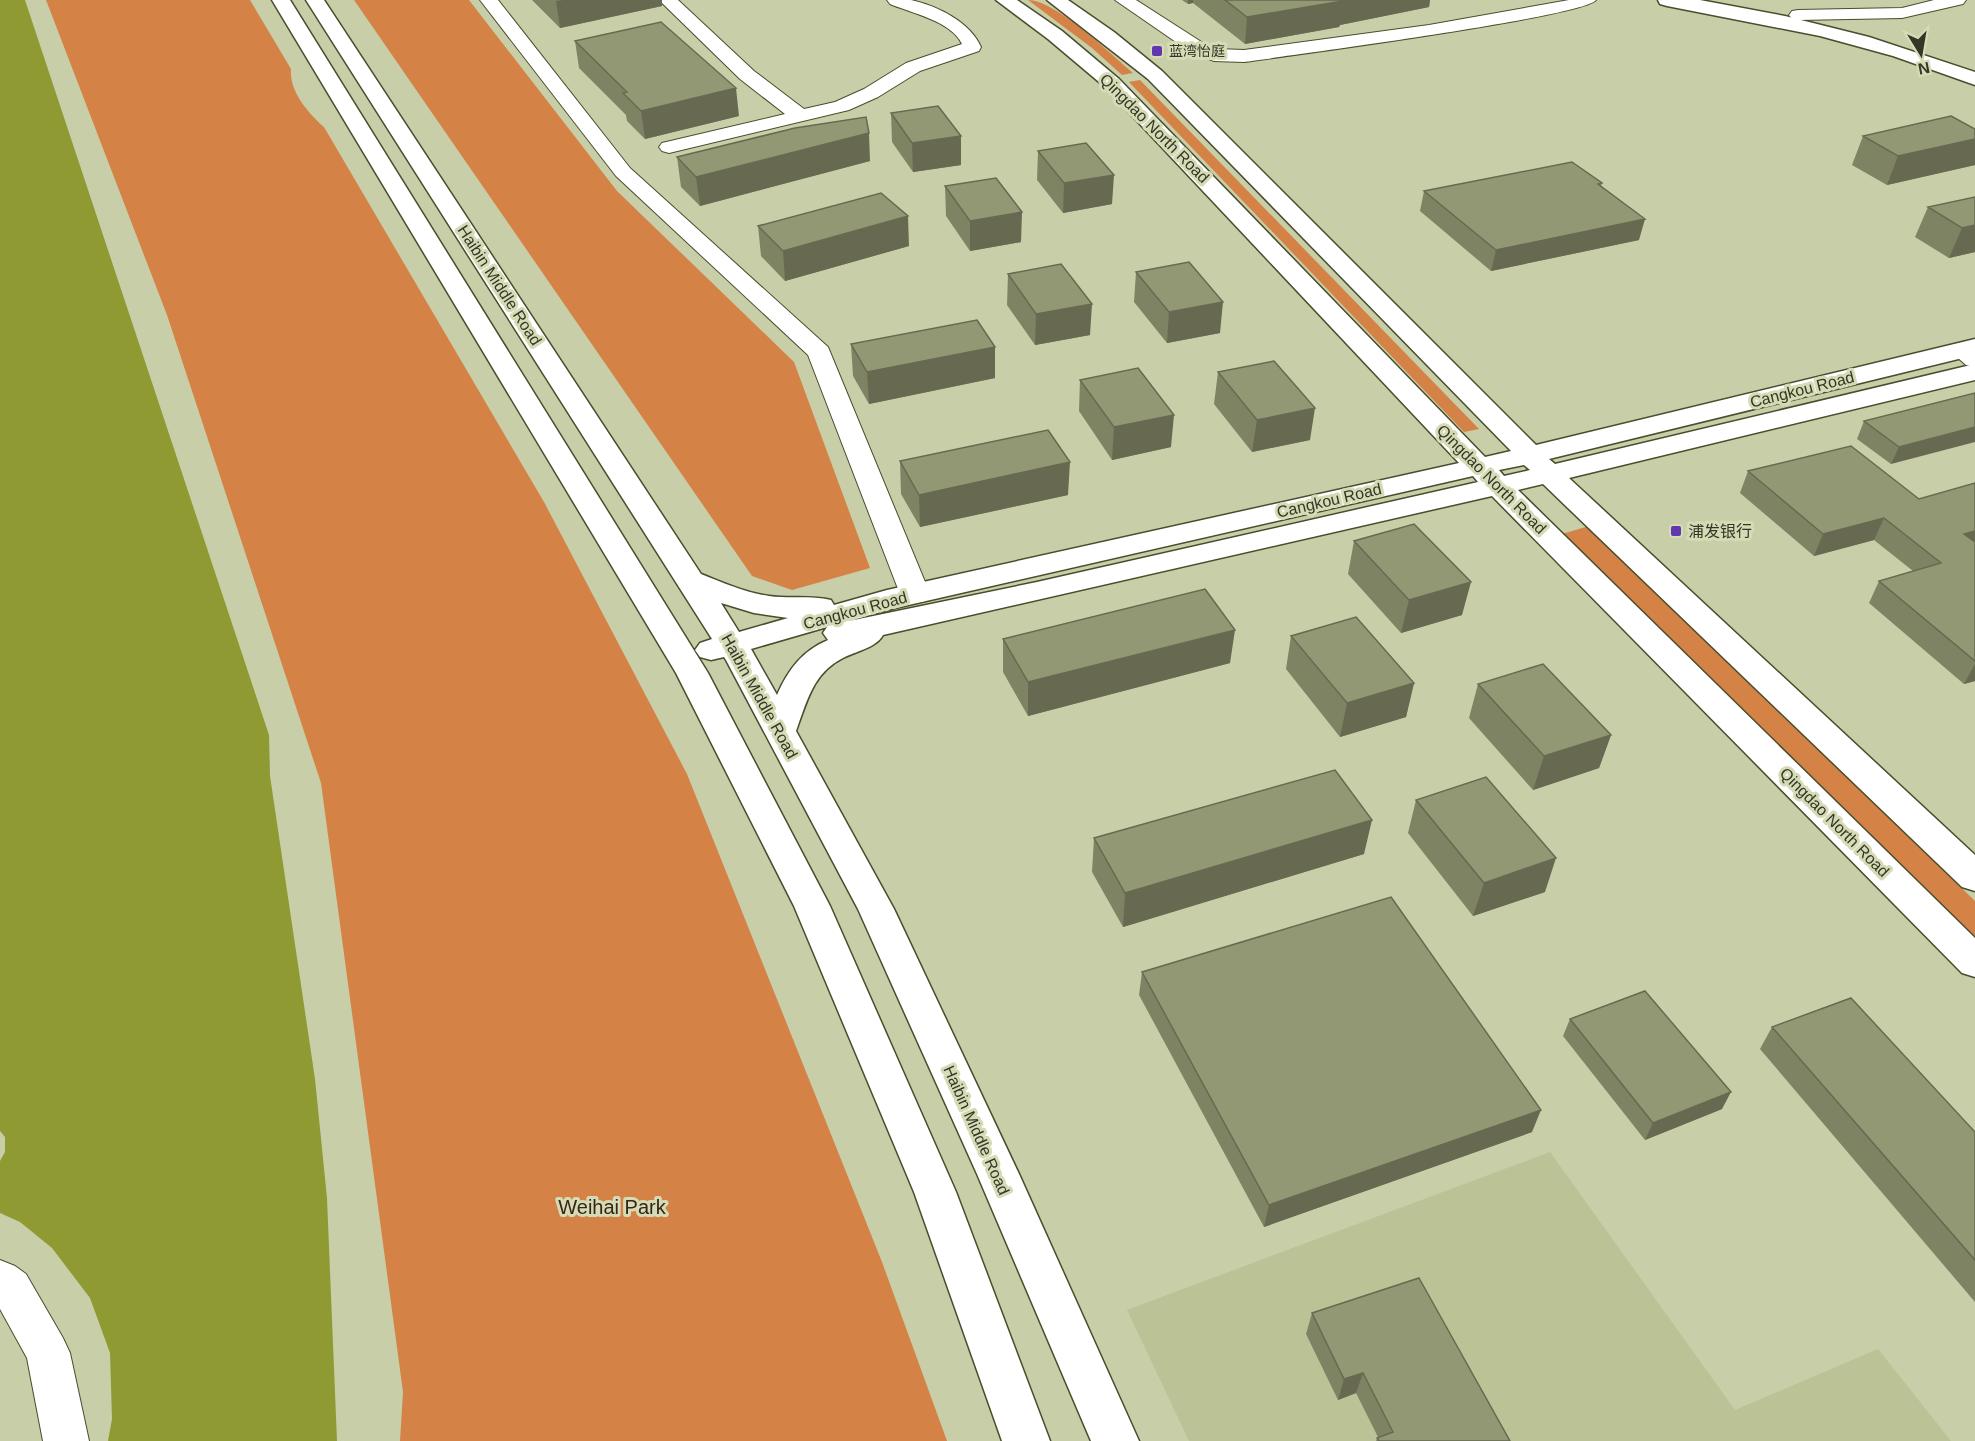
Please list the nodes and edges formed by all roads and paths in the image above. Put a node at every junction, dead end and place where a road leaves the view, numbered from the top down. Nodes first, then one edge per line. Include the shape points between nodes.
1 (281, 0) edge
2 (315, 0) edge
3 (489, 0) edge
4 (668, 0) edge
5 (896, 0) edge
6 (1005, 0) edge
7 (1056, 0) edge
8 (1124, 0) edge
9 (1587, 0) edge
10 (1667, 0) edge
11 (1729, 0) edge
12 (1957, 0) edge
13 (1798, 15) junction
14 (1975, 66) edge
15 (1975, 79) edge
16 (801, 116) junction
17 (669, 147) dead end
18 (1971, 357) edge
19 (1530, 455) junction
20 (1479, 467) junction
21 (1550, 476) junction
22 (1499, 487) junction
23 (691, 581) junction
24 (901, 605) junction
25 (736, 651) junction
26 (688, 666) junction
27 (780, 730) junction
28 (1975, 877) edge
29 (1975, 962) edge
30 (0, 1280) edge
31 (66, 1441) edge
32 (1026, 1441) edge
33 (1115, 1441) edge

1 - 26 main road
2 - 23 main road, Haibin Middle Road
3 - 24 street via 623,172 819,352
4 - 16 street via 747,75
5 - 16 street via 960,29 972,47 913,68 842,106
6 - 20 main road, Qingdao North Road via 1112,83
7 - 19 main road, Qingdao North Road via 1155,75
8 - 9 street via 1214,56 1244,56 1429,30
10 - 15 main road via 1874,42
11 - 13 main road
12 - 13 street via 1902,13
13 - 14 main road via 1893,37
16 - 17 street
18 - 19 main road, Cangkou Road
18 - 21 main road, Cangkou Road
19 - 20 main road, Cangkou Road
19 - 21 main road, Qingdao North Road
20 - 22 main road, Qingdao North Road
20 - 24 main road, Cangkou Road
21 - 22 main road, Cangkou Road
21 - 28 main road, Qingdao North Road
22 - 24 main road, Cangkou Road
22 - 29 main road, Qingdao North Road
23 - 24 main road via 760,606 785,609
23 - 25 main road, Haibin Middle Road
24 - 25 main road, Cangkou Road via 843,632
24 - 27 main road via 810,665 794,687
25 - 26 main road, Cangkou Road
25 - 27 main road, Haibin Middle Road
26 - 32 main road via 816,917 935,1192
27 - 33 main road, Haibin Middle Road via 876,909
30 - 31 street via 11,1288 48,1353

